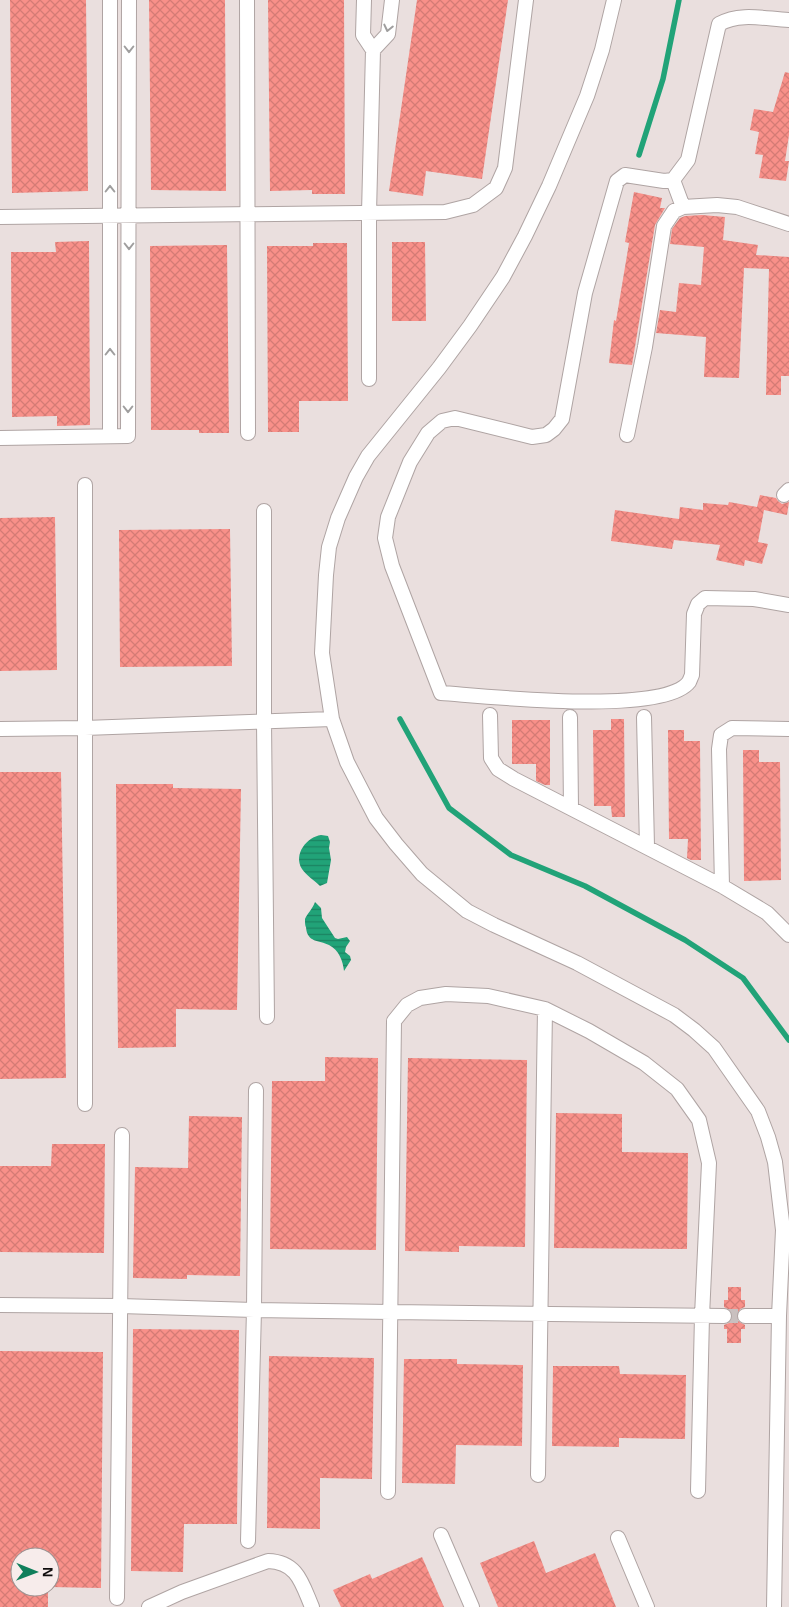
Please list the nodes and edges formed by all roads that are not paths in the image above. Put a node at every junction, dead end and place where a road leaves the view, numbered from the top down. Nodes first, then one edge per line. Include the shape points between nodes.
1 (110, 0) edge
2 (129, 0) edge
3 (247, 0) edge
4 (364, 0) edge
5 (392, 0) edge
6 (526, 0) edge
7 (614, 0) edge
8 (789, 20) edge
9 (373, 50) junction
10 (673, 180) junction
11 (683, 207) junction
12 (369, 213) junction
13 (248, 214) junction
14 (110, 216) junction
15 (129, 216) junction
16 (0, 217) edge
17 (788, 221) edge
18 (369, 379) dead end
19 (248, 433) dead end
20 (627, 435) dead end
21 (110, 436) junction
22 (0, 438) edge
23 (85, 485) dead end
24 (264, 511) dead end
25 (789, 605) edge
26 (490, 715) dead end
27 (570, 717) dead end
28 (644, 717) dead end
29 (332, 720) junction
30 (264, 722) junction
31 (86, 728) junction
32 (0, 729) edge
33 (789, 729) edge
34 (571, 808) junction
35 (646, 846) junction
36 (722, 886) junction
37 (789, 935) edge
38 (544, 1009) junction
39 (267, 1017) dead end
40 (256, 1090) dead end
41 (85, 1104) dead end
42 (122, 1135) dead end
43 (0, 1305) edge
44 (120, 1306) junction
45 (254, 1310) junction
46 (391, 1312) junction
47 (540, 1313) junction
48 (702, 1316) junction
49 (724, 1316) tunnel mouth
50 (745, 1316) tunnel mouth
51 (779, 1316) junction
52 (538, 1475) dead end
53 (698, 1491) dead end
54 (388, 1492) dead end
55 (442, 1534) dead end
56 (618, 1538) dead end
57 (248, 1541) dead end
58 (117, 1598) dead end
59 (149, 1607) edge
60 (312, 1607) edge
61 (472, 1607) edge
62 (648, 1607) edge
63 (774, 1607) edge

14 -> 1 street
2 -> 15 street
3 - 13 street
4 - 9 street via 363,35
5 -> 9 street via 388,34
6 - 12 street via 505,168 496,188 473,205 445,212
7 - 29 street via 587,96 525,236 470,326 368,456 338,518 329,547 322,653
8 - 10 street via 742,16 719,24 688,160
9 - 12 street
10 - 11 street
10 - 25 street via 625,175 617,181 585,293 562,419 546,435 532,437 455,418 442,421 428,433 410,462 388,517 386,538 392,566 441,693 598,702 660,696 689,682 694,614 705,598 754,599
11 - 17 street via 717,205
11 - 20 street via 674,211 664,226 646,348
12 - 13 street
12 - 18 street
13 - 15 street
13 - 19 street
14 - 15 street
14 - 16 street
21 -> 14 street
15 -> 21 street via 128,436
21 - 22 street
23 - 31 street
24 - 30 street
26 - 34 street via 491,758 498,770
27 - 34 street
28 - 35 street
29 - 30 street
29 - 51 street via 347,762 376,818 422,874 468,910 674,1015 714,1048 758,1111 775,1162 783,1230
30 - 31 street
30 - 39 street
31 - 32 street
31 - 41 street
33 - 36 street via 732,728 721,735
34 - 35 street
35 - 36 street
36 - 37 street via 767,913
38 - 46 street via 488,996 446,994 420,998 407,1006 394,1021
38 - 47 street
38 - 48 street via 644,1063 677,1089 699,1120 709,1163
40 - 45 street
42 - 44 street
43 - 44 street
44 - 45 street
44 - 58 street
45 - 46 street
45 - 57 street
46 - 47 street
46 - 54 street
47 - 48 street
47 - 52 street
48 - 49 street
48 - 53 street
50 - 51 street
51 - 63 street
55 - 61 street
56 - 62 street
59 - 60 street via 268,1561 277,1561 299,1576

